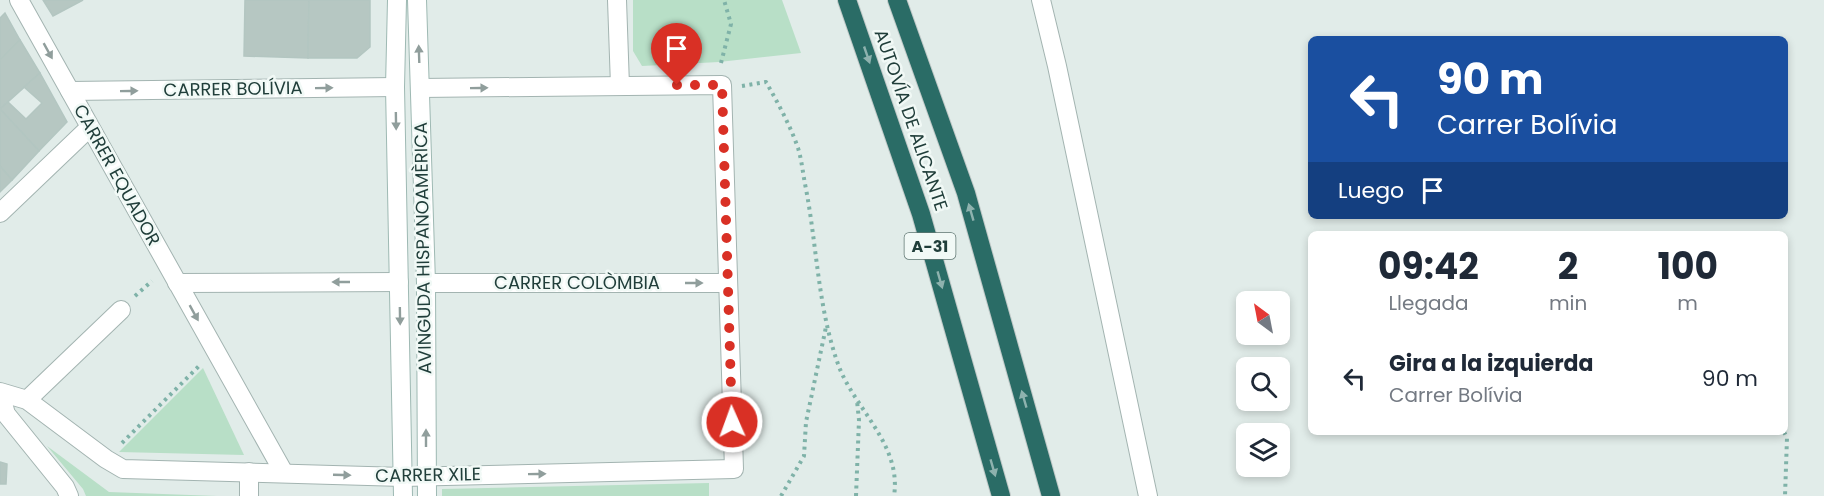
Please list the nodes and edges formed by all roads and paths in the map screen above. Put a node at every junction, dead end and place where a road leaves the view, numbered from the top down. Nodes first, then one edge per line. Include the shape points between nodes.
1 (19, 0) edge
2 (397, 0) edge
3 (417, 0) edge
4 (617, 0) edge
5 (724, 0) edge
6 (847, 0) edge
7 (897, 0) edge
8 (1041, 0) edge
9 (620, 86) junction
10 (720, 86) junction
11 (395, 87) junction
12 (420, 88) junction
13 (70, 91) junction
14 (90, 128) junction
15 (0, 213) edge
16 (168, 266) junction
17 (399, 282) junction
18 (177, 283) junction
19 (426, 283) junction
20 (728, 283) junction
21 (121, 310) joint
22 (826, 326) junction
23 (215, 350) junction
24 (0, 392) edge
25 (857, 398) junction
26 (27, 400) junction
27 (1786, 435) edge
28 (106, 459) junction
29 (249, 472) junction
30 (284, 473) junction
31 (426, 476) junction
32 (403, 477) junction
33 (69, 496) edge
34 (249, 496) edge
35 (404, 496) edge
36 (427, 496) edge
37 (782, 496) edge
38 (856, 496) edge
39 (894, 496) edge
40 (1001, 496) edge
41 (1051, 496) edge
42 (1149, 496) edge
43 (1785, 496) edge

1 -> 13 street, CARRER EQUADOR
2 - 11 street, AVINGUDA HISPANOAMÈRICA
12 -> 3 street, AVINGUDA HISPANOAMÈRICA
4 - 9 street
5 - 10 path via 731,24
6 -> 40 highway, AUTOVÍA DE ALICANTE / A-31 via 921,214
41 -> 7 highway, AUTOVÍA DE ALICANTE / A-31 via 966,194
8 - 42 street
9 - 10 street
12 -> 9 street
10 - 20 street
10 - 22 path via 766,82 786,120 800,159
13 -> 11 street, CARRER BOLÍVIA
11 -> 17 street, AVINGUDA HISPANOAMÈRICA
12 - 19 street, AVINGUDA HISPANOAMÈRICA
13 - 14 street, CARRER EQUADOR
14 - 15 street
14 - 16 street, CARRER EQUADOR
16 - 18 street, CARRER EQUADOR
16 - 21 path
17 -> 18 street
17 -> 32 street, AVINGUDA HISPANOAMÈRICA
18 -> 23 street, CARRER EQUADOR
19 -> 20 street, CARRER COLÒMBIA
31 -> 19 street, AVINGUDA HISPANOAMÈRICA
31 -> 20 street, CARRER XILE via 734,469
21 - 26 street
22 - 25 path via 838,367
22 - 37 path via 806,422 804,456
23 - 28 path
23 - 30 street, CARRER EQUADOR
24 - 26 street
24 - 33 street via 6,414
25 - 38 path via 860,420
25 - 39 path via 889,455 896,481
26 - 28 street
27 - 43 path
28 - 29 street, CARRER XILE via 123,469
29 - 30 street, CARRER XILE
29 - 34 street
30 -> 32 street, CARRER XILE
31 - 32 street, CARRER XILE
31 - 36 street, AVINGUDA HISPANOAMÈRICA
32 - 35 street, AVINGUDA HISPANOAMÈRICA

